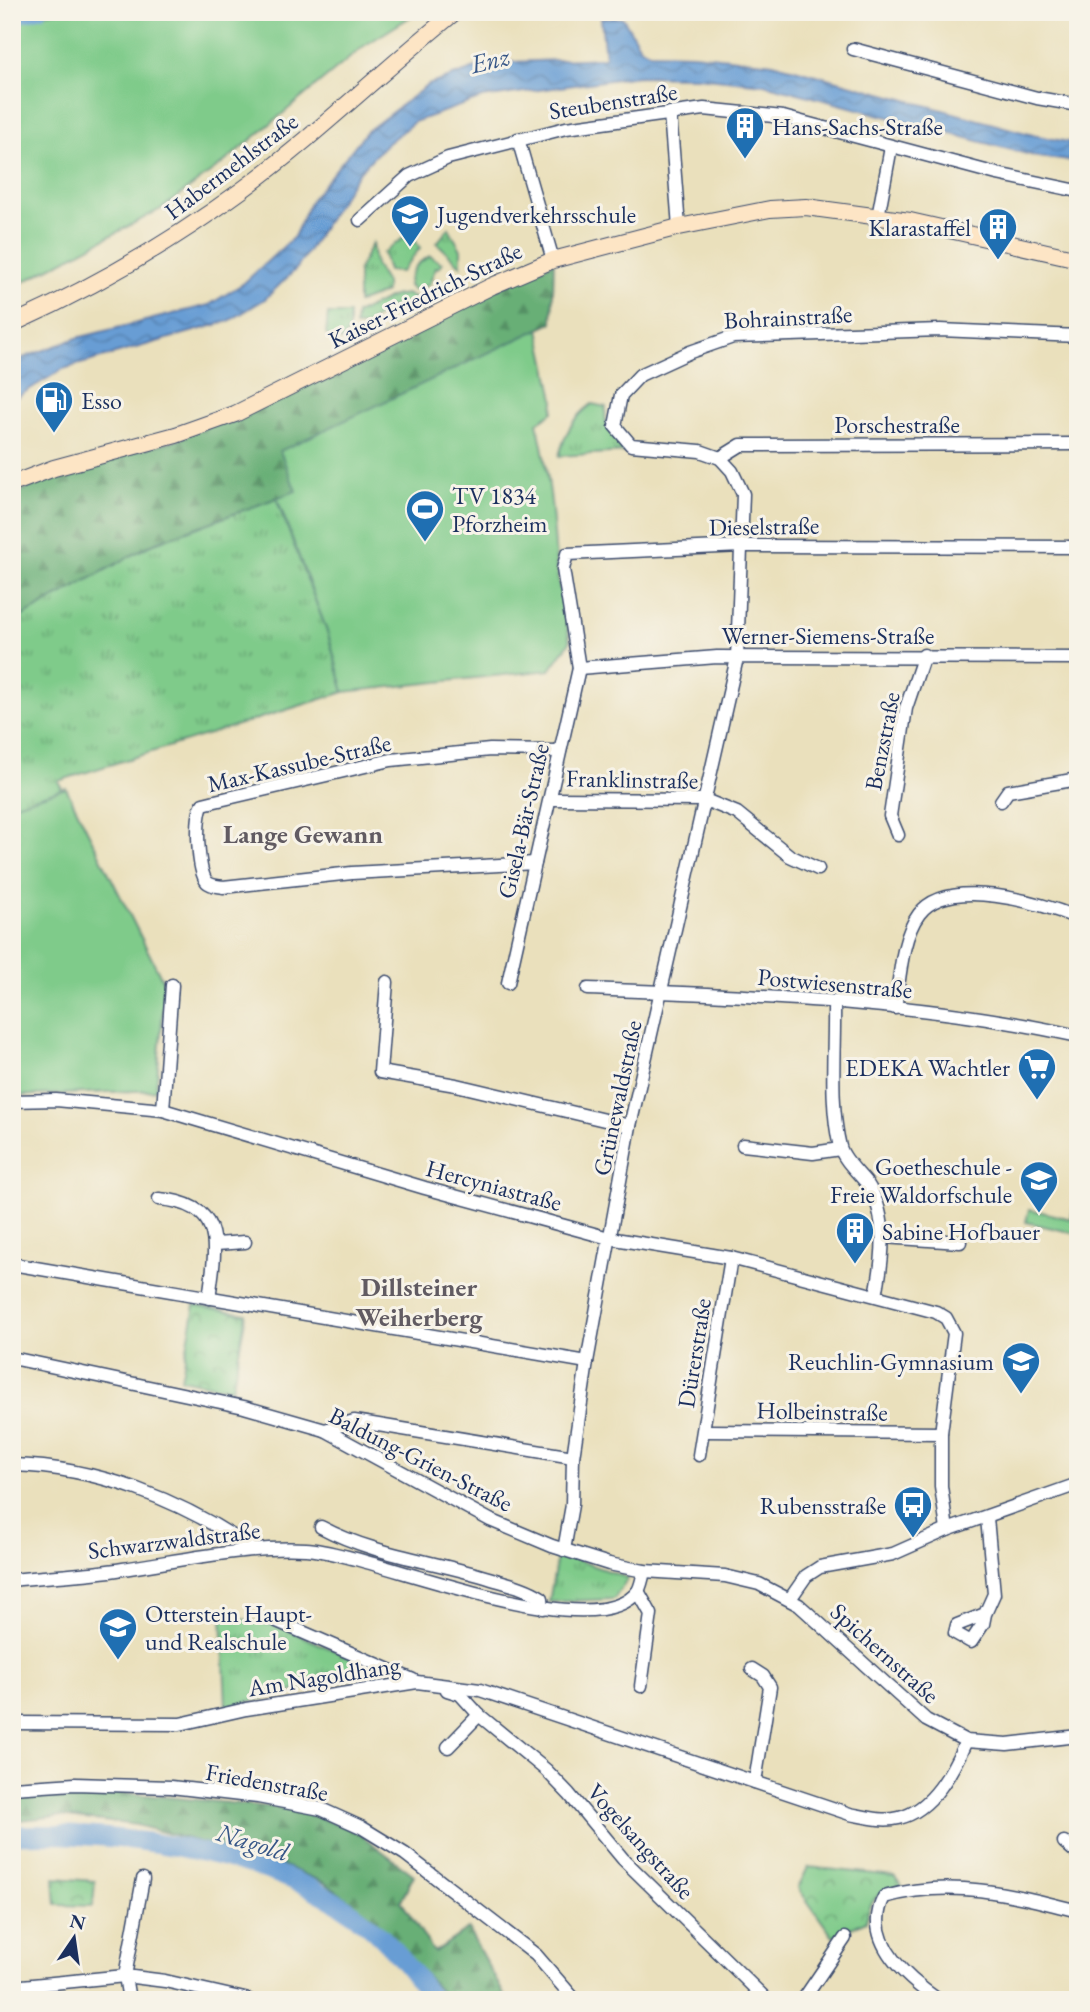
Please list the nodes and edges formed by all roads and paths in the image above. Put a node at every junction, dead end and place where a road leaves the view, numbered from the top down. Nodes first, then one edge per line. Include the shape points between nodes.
1 (456, 12) edge
2 (853, 49) dead end
3 (1078, 105) edge
4 (670, 113) junction
5 (518, 139) junction
6 (891, 147) junction
7 (1078, 191) edge
8 (878, 217) junction
9 (360, 220) dead end
10 (679, 227) junction
11 (1078, 259) edge
12 (553, 260) junction
13 (12, 324) edge
14 (1078, 336) edge
15 (1078, 444) edge
16 (720, 458) junction
17 (12, 484) edge
18 (742, 546) junction
19 (1078, 547) edge
20 (924, 655) junction
21 (737, 658) junction
22 (1078, 658) edge
23 (579, 668) junction
24 (560, 751) junction
25 (1078, 779) edge
26 (551, 799) junction
27 (705, 800) junction
28 (1001, 801) dead end
29 (898, 835) dead end
30 (535, 863) junction
31 (818, 869) dead end
32 (1078, 918) edge
33 (387, 982) dead end
34 (508, 983) dead end
35 (172, 985) dead end
36 (588, 989) dead end
37 (662, 992) junction
38 (834, 1003) junction
39 (895, 1008) junction
40 (1078, 1037) edge
41 (12, 1101) edge
42 (163, 1111) junction
43 (630, 1126) junction
44 (743, 1145) dead end
45 (841, 1149) junction
46 (159, 1199) dead end
47 (883, 1237) junction
48 (609, 1238) junction
49 (245, 1242) dead end
50 (960, 1242) dead end
51 (216, 1244) junction
52 (731, 1258) junction
53 (12, 1264) edge
54 (876, 1295) junction
55 (209, 1298) junction
56 (12, 1358) edge
57 (587, 1362) junction
58 (325, 1430) junction
59 (704, 1431) junction
60 (941, 1433) junction
61 (699, 1455) dead end
62 (573, 1457) junction
63 (12, 1465) edge
64 (1078, 1484) edge
65 (987, 1518) junction
66 (321, 1527) dead end
67 (947, 1530) junction
68 (251, 1548) junction
69 (564, 1550) junction
70 (644, 1571) junction
71 (12, 1580) edge
72 (638, 1591) junction
73 (790, 1599) junction
74 (543, 1608) junction
75 (985, 1614) dead end
76 (276, 1621) dead end
77 (752, 1669) dead end
78 (417, 1682) junction
79 (641, 1686) dead end
80 (479, 1715) junction
81 (12, 1723) edge
82 (1078, 1736) edge
83 (966, 1741) junction
84 (448, 1747) dead end
85 (755, 1782) junction
86 (12, 1788) edge
87 (1064, 1842) dead end
88 (1078, 1854) edge
89 (143, 1879) dead end
90 (1078, 1911) edge
91 (845, 1938) dead end
92 (125, 1976) junction
93 (12, 1987) edge
94 (129, 2000) edge
95 (249, 2000) edge
96 (575, 2000) edge
97 (767, 2000) edge
98 (803, 2000) edge
99 (937, 2000) edge

1 - 13 street, Habermehlstraße via 299,145 185,231 131,265
2 - 3 street
4 - 5 street, Steubenstraße
4 - 6 street, Steubenstraße via 721,109 783,117
4 - 10 street
5 - 9 street, Steubenstraße via 448,158 409,176
5 - 12 street
6 - 7 street, Steubenstraße
6 - 8 street
8 - 10 street, Kaiser-Friedrich-Straße via 770,209
8 - 11 street, Kaiser-Friedrich-Straße
10 - 12 street, Kaiser-Friedrich-Straße
12 - 17 street, Kaiser-Friedrich-Straße via 235,414
14 - 16 street, Bohrainstraße via 940,330 733,337 657,366 628,384 617,404 615,426 631,445 701,451
15 - 16 street, Porschestraße via 741,445
16 - 18 street via 743,494
18 - 19 street, Dieselstraße
18 - 21 street
18 - 23 street, Dieselstraße via 567,554 563,569
20 - 21 street, Werner-Siemens-Straße
20 - 22 street, Werner-Siemens-Straße
20 - 29 street, Benzstraße via 906,708 890,816
21 - 23 street, Werner-Siemens-Straße
21 - 27 street, Grünewaldstraße
23 - 24 street, Gisela-Bär-Straße
24 - 26 street, Gisela-Bär-Straße
24 - 30 street, Max-Kassube-Straße via 490,750 391,760 211,802 197,815 204,876 210,884 223,887 352,873
25 - 28 street via 1008,791
26 - 27 street, Franklinstraße
26 - 30 street, Gisela-Bär-Straße
27 - 31 street, Franklinstraße via 737,813 790,856
27 - 37 street, Grünewaldstraße
30 - 34 street, Gisela-Bär-Straße
32 - 39 street via 1029,901 960,895 939,898 926,906 912,926
33 - 43 street via 380,1072
35 - 42 street
36 - 37 street, Postwiesenstraße
37 - 38 street, Postwiesenstraße
37 - 43 street, Grünewaldstraße
38 - 39 street, Postwiesenstraße
38 - 45 street
39 - 40 street, Postwiesenstraße via 976,1017
41 - 42 street, Hercyniastraße via 56,1100
42 - 48 street, Hercyniastraße
43 - 48 street, Grünewaldstraße
44 - 45 street via 813,1153
45 - 47 street via 870,1187
46 - 51 street via 191,1206 210,1222
47 - 50 street
47 - 54 street
48 - 52 street, Hercyniastraße
48 - 57 street, Grünewaldstraße
49 - 51 street
51 - 55 street
52 - 54 street, Hercyniastraße
52 - 59 street, Dürerstraße
53 - 55 street
54 - 60 street, Hercyniastraße via 936,1312 946,1318 954,1333
55 - 57 street
56 - 58 street, Baldung-Grien-Straße via 244,1407
57 - 62 street, Grünewaldstraße
58 - 62 street via 354,1421
58 - 69 street, Baldung-Grien-Straße via 490,1520
59 - 60 street, Holbeinstraße
59 - 61 street, Dürerstraße
60 - 67 street
62 - 69 street, Grünewaldstraße via 572,1505
63 - 68 street via 65,1470 143,1491 215,1522
64 - 65 street
65 - 67 street
65 - 75 street via 994,1594
66 - 74 street via 356,1545 532,1591 542,1598
67 - 73 street via 893,1555 820,1567 806,1576
68 - 71 street, Schwarzwaldstraße via 120,1570
68 - 74 street, Schwarzwaldstraße via 331,1553
69 - 70 street, Baldung-Grien-Straße
70 - 72 street
70 - 73 street via 724,1576 760,1584
72 - 74 street, Schwarzwaldstraße via 610,1607
72 - 79 street via 651,1614
73 - 83 street, Spichernstraße via 926,1720
76 - 78 street
77 - 85 street via 763,1675 770,1687
78 - 80 street, Vogelsangstraße via 460,1694
78 - 81 street, Am Nagoldhang via 180,1724
78 - 85 street, Am Nagoldhang via 480,1690
80 - 84 street
80 - 97 street, Vogelsangstraße via 561,1786 623,1858
82 - 83 street, Spichernstraße via 1007,1744
83 - 85 street, Am Nagoldhang via 950,1775 928,1800 901,1818 850,1814
86 - 96 street, Friedenstraße via 143,1785 258,1797 321,1810 361,1827 405,1854 536,1955
87 - 88 street
89 - 92 street
90 - 99 street via 966,1886 884,1897 877,1922 882,1942 902,1970
91 - 98 street
92 - 93 street
92 - 94 street
92 - 95 street

